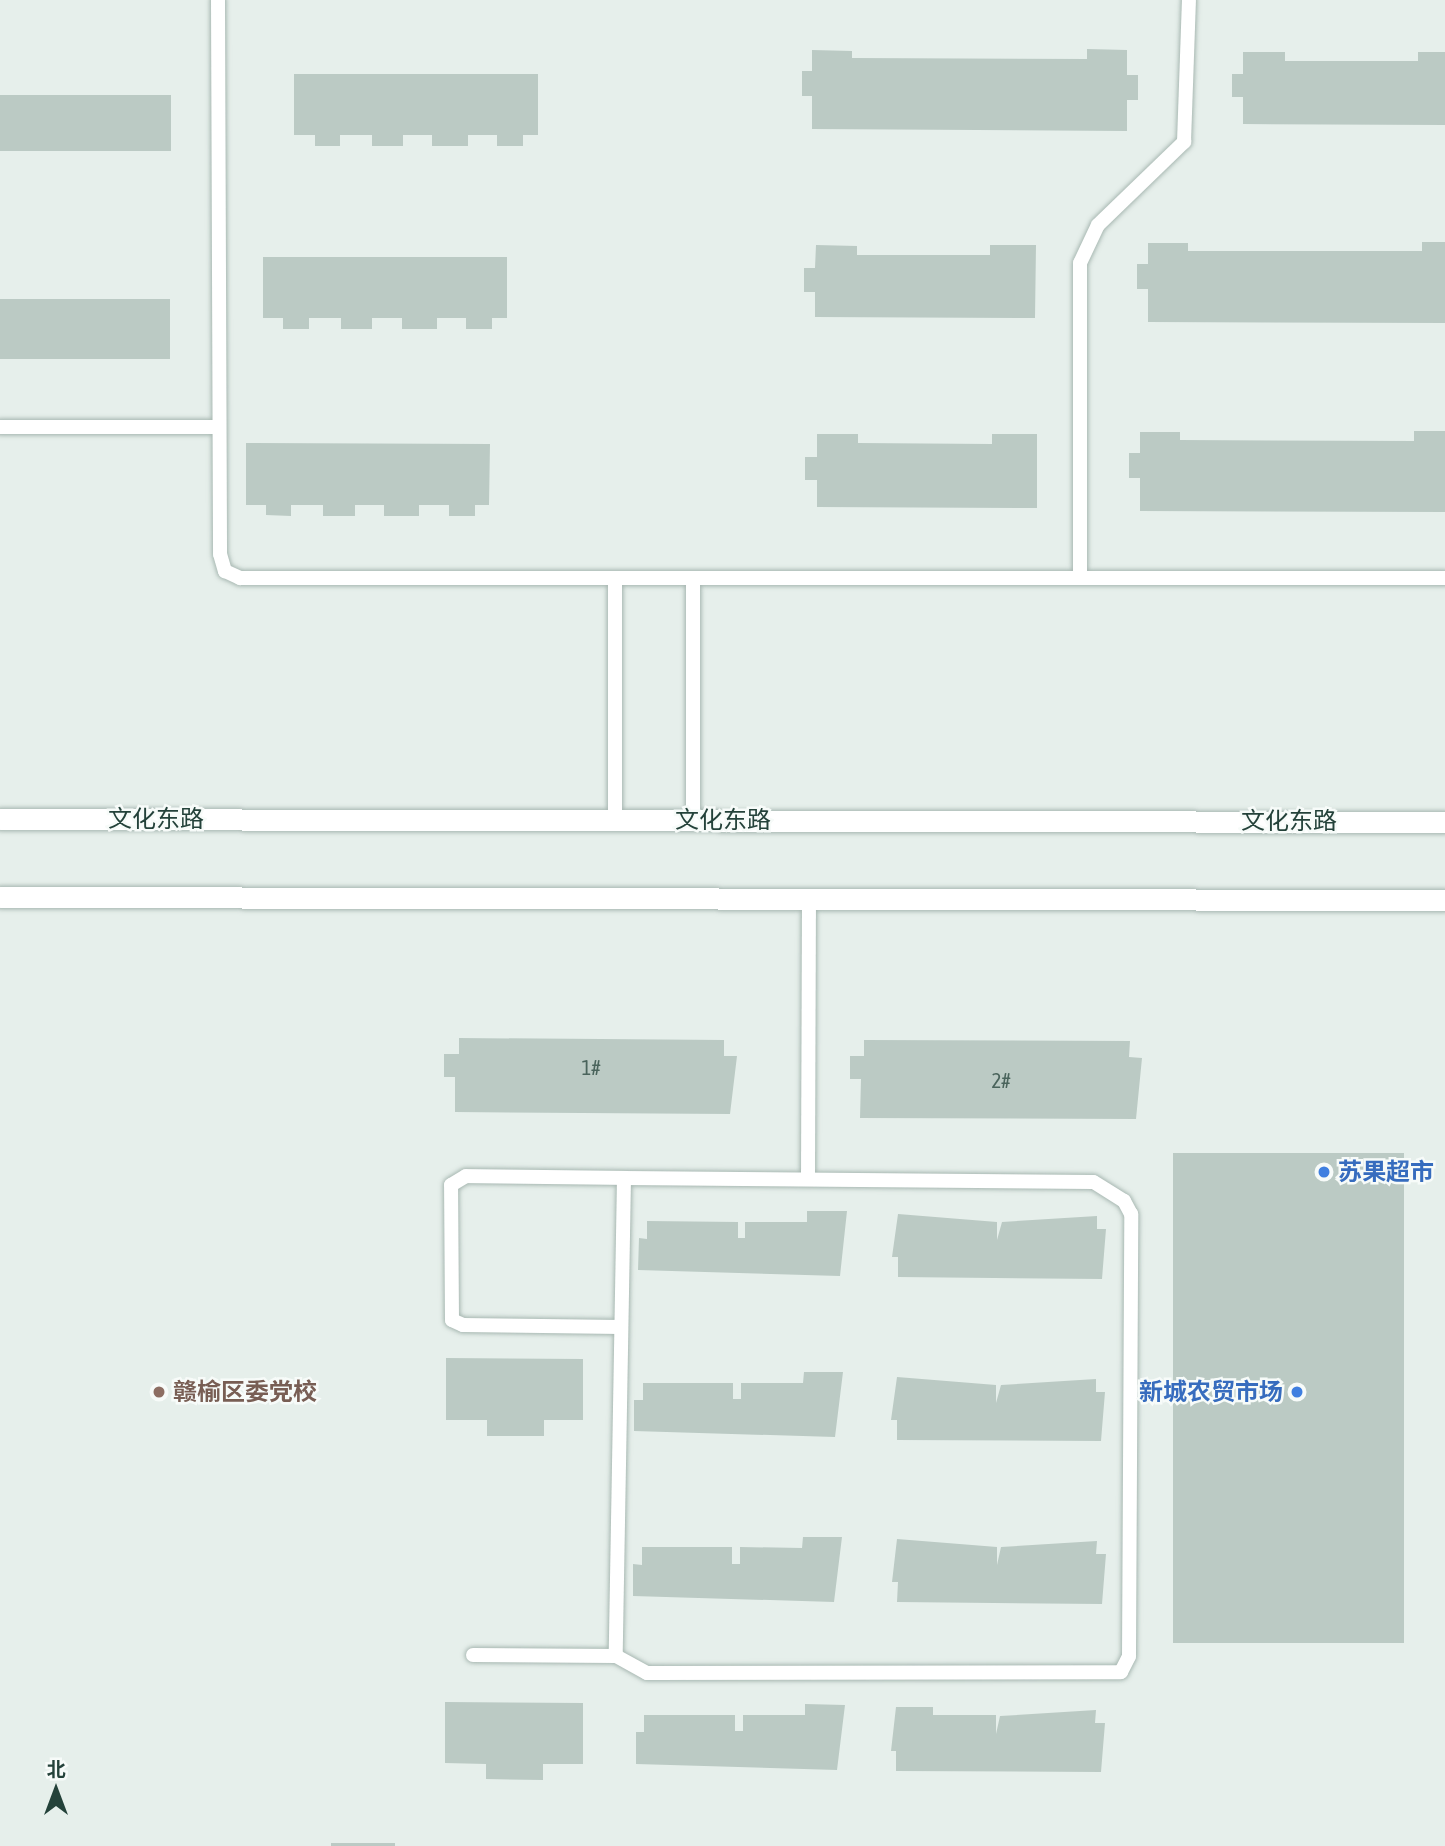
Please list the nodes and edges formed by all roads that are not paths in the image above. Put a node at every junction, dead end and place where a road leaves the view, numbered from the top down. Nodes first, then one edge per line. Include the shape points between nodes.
1 (218, 0) edge
2 (1189, 0) edge
3 (0, 426) edge
4 (219, 426) junction
5 (615, 578) junction
6 (693, 578) junction
7 (1080, 578) junction
8 (1445, 578) edge
9 (0, 819) edge
10 (615, 820) junction
11 (693, 820) junction
12 (1445, 822) edge
13 (0, 897) edge
14 (809, 898) junction
15 (1445, 900) edge
16 (624, 1178) junction
17 (808, 1179) junction
18 (621, 1327) junction
19 (473, 1655) dead end
20 (616, 1656) junction

1 - 4 lane
2 - 7 lane via 1184,142 1098,225 1080,263
3 - 4 lane
4 - 5 lane via 220,554 225,571 240,578
5 - 6 lane
5 - 10 lane
6 - 7 lane
6 - 11 lane
7 - 8 lane
9 - 10 main road, 文化东路
10 - 11 main road, 文化东路
11 - 12 main road, 文化东路
13 - 14 main road
14 - 15 main road
14 - 17 lane
16 - 17 lane
16 - 18 lane
16 - 18 lane via 466,1176 451,1185 452,1320 463,1325
17 - 20 lane via 1093,1182 1124,1201 1131,1214 1126,1664 1121,1672 647,1674
18 - 20 lane
19 - 20 lane

